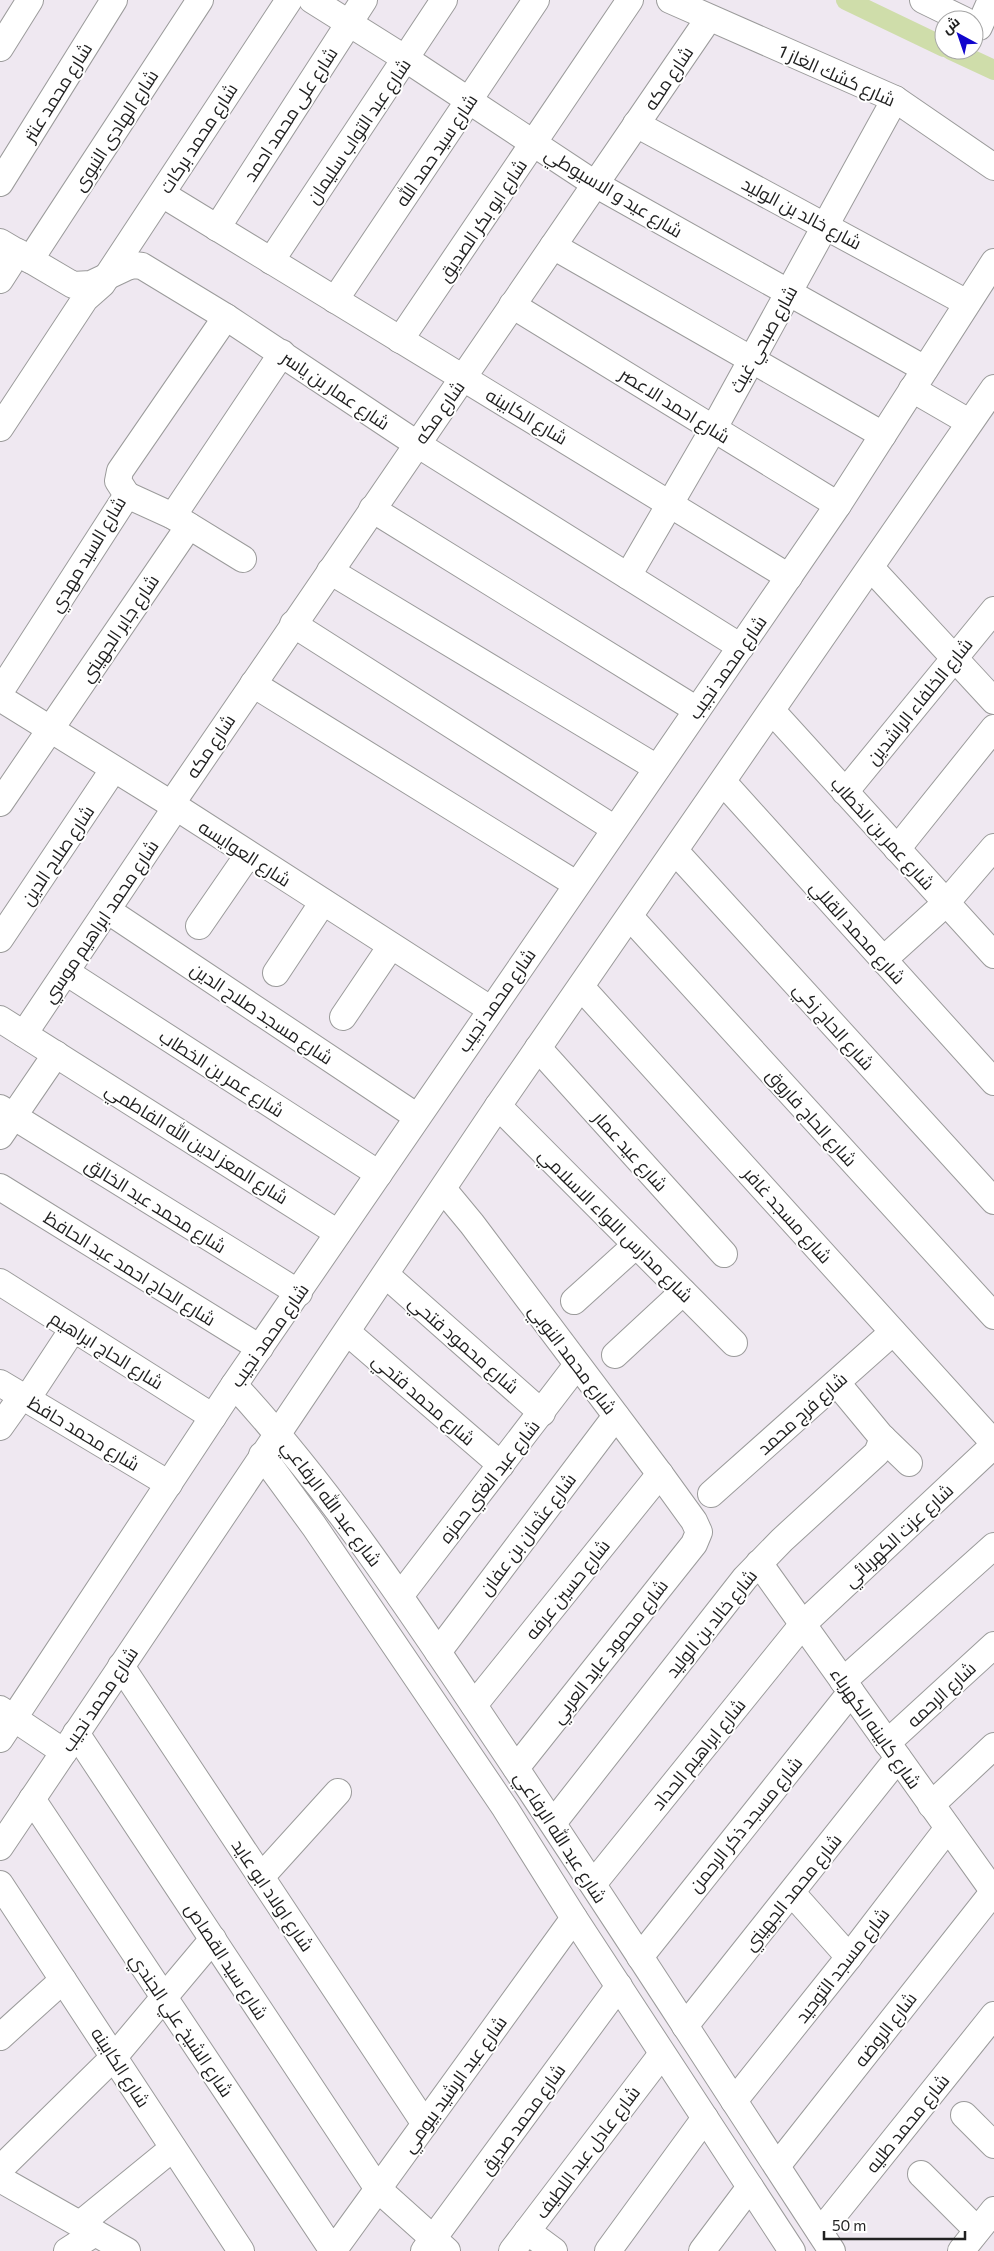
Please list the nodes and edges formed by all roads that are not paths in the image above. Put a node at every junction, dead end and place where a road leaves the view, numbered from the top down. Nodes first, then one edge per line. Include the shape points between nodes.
1 (30, 0) edge
2 (114, 0) edge
3 (200, 0) edge
4 (289, 0) edge
5 (312, 0) edge
6 (364, 0) edge
7 (444, 0) edge
8 (536, 0) edge
9 (630, 0) edge
10 (670, 0) edge
11 (923, 0) edge
12 (992, 0) edge
13 (944, 10) edge
14 (984, 15) edge
15 (709, 18) junction
16 (349, 22) junction
17 (0, 48) edge
18 (406, 59) junction
19 (895, 99) junction
20 (469, 101) junction
21 (636, 124) junction
22 (534, 144) junction
23 (994, 167) edge
24 (0, 183) edge
25 (595, 184) junction
26 (162, 194) junction
27 (825, 226) junction
28 (217, 228) junction
29 (553, 246) junction
30 (16, 251) edge
31 (271, 261) junction
32 (994, 262) edge
33 (108, 276) junction
34 (0, 280) edge
35 (788, 292) junction
36 (335, 300) junction
37 (967, 303) junction
38 (512, 305) junction
39 (226, 317) junction
40 (400, 340) junction
41 (282, 353) junction
42 (752, 359) junction
43 (463, 377) junction
44 (918, 379) junction
45 (994, 388) edge
46 (969, 422) junction
47 (0, 428) edge
48 (714, 428) junction
49 (883, 435) junction
50 (417, 444) junction
51 (127, 495) junction
52 (671, 504) junction
53 (838, 505) junction
54 (372, 509) junction
55 (181, 521) junction
56 (243, 559) dead end
57 (871, 568) junction
58 (330, 571) junction
59 (628, 576) junction
60 (789, 577) junction
61 (994, 610) edge
62 (294, 624) junction
63 (741, 647) junction
64 (955, 658) junction
65 (253, 684) junction
66 (0, 692) edge
67 (0, 698) edge
68 (994, 701) edge
69 (696, 710) junction
70 (772, 711) junction
71 (994, 728) edge
72 (50, 730) junction
73 (656, 768) junction
74 (113, 770) junction
75 (723, 782) junction
76 (845, 792) junction
77 (0, 803) edge
78 (173, 806) junction
79 (615, 829) junction
80 (994, 847) edge
81 (897, 849) junction
82 (675, 851) junction
83 (248, 855) junction
84 (576, 884) junction
85 (323, 902) junction
86 (946, 903) junction
87 (107, 910) junction
88 (630, 917) junction
89 (199, 926) dead end
90 (0, 939) edge
91 (392, 946) junction
92 (994, 955) edge
93 (883, 960) junction
94 (66, 972) junction
95 (276, 973) dead end
96 (581, 987) junction
97 (490, 1009) junction
98 (343, 1016) dead end
99 (0, 1019) edge
100 (24, 1034) junction
101 (538, 1048) junction
102 (56, 1054) junction
103 (994, 1082) edge
104 (498, 1106) junction
105 (416, 1116) junction
106 (4, 1120) edge
107 (379, 1174) junction
108 (0, 1187) edge
109 (442, 1189) junction
110 (994, 1201) edge
111 (338, 1233) junction
112 (636, 1245) junction
113 (724, 1254) dead end
114 (386, 1275) junction
115 (0, 1282) edge
116 (683, 1292) junction
117 (299, 1293) junction
118 (574, 1301) dead end
119 (994, 1316) edge
120 (73, 1329) junction
121 (347, 1332) junction
122 (893, 1332) junction
123 (734, 1343) dead end
124 (260, 1348) junction
125 (615, 1355) dead end
126 (577, 1365) junction
127 (837, 1383) junction
128 (234, 1385) junction
129 (16, 1393) edge
130 (542, 1413) junction
131 (616, 1416) junction
132 (213, 1417) junction
133 (0, 1427) edge
134 (278, 1432) junction
135 (883, 1438) junction
136 (994, 1442) edge
137 (262, 1455) junction
138 (909, 1463) dead end
139 (501, 1465) junction
140 (660, 1474) junction
141 (169, 1484) junction
142 (711, 1494) dead end
143 (699, 1532) joint
144 (994, 1546) edge
145 (759, 1563) junction
146 (400, 1596) junction
147 (803, 1624) junction
148 (994, 1645) edge
149 (438, 1652) junction
150 (120, 1666) junction
151 (847, 1686) junction
152 (474, 1705) junction
153 (5, 1722) edge
154 (70, 1743) junction
155 (893, 1751) junction
156 (991, 1756) edge
157 (516, 1768) junction
158 (338, 1792) dead end
159 (32, 1799) junction
160 (931, 1805) junction
161 (553, 1824) junction
162 (948, 1828) junction
163 (0, 1847) edge
164 (260, 1877) junction
165 (0, 1884) edge
166 (593, 1884) junction
167 (994, 1892) edge
168 (792, 1893) junction
169 (574, 1918) junction
170 (213, 1939) junction
171 (640, 1957) junction
172 (850, 1957) junction
173 (63, 1980) junction
174 (619, 1986) junction
175 (165, 1999) junction
176 (994, 2015) edge
177 (3, 2025) edge
178 (685, 2026) junction
179 (662, 2054) junction
180 (114, 2057) junction
181 (734, 2101) junction
182 (964, 2115) dead end
183 (705, 2118) junction
184 (425, 2124) junction
185 (994, 2145) edge
186 (173, 2148) junction
187 (777, 2166) junction
188 (0, 2169) edge
189 (921, 2174) dead end
190 (0, 2179) edge
191 (750, 2187) junction
192 (378, 2189) junction
193 (994, 2210) edge
194 (88, 2229) junction
195 (978, 2230) junction
196 (520, 2241) edge
197 (826, 2241) edge
198 (435, 2247) edge
199 (67, 2251) edge
200 (127, 2251) edge
201 (241, 2251) edge
202 (333, 2251) edge
203 (554, 2251) edge
204 (608, 2251) edge
205 (702, 2251) edge
206 (792, 2251) edge
207 (961, 2251) edge

1 - 17 street
2 - 24 street, شارع محمد عنتر
3 - 30 street, شارع الهادى النبوى
4 - 26 street, شارع محمد بركات
5 - 16 street, شارع عيد و الاسيوطي
6 - 16 street, شارع على محمد احمد
7 - 18 street, شارع عبد التواب سليمان
8 - 20 street, شارع سيد حمد الله
9 - 22 street, شارع ابو بكر الصديق
10 - 15 street, شارع كشك الغاز 1
11 - 13 street
12 - 14 street
15 - 19 street, شارع كشك الغاز 1
15 - 21 street, شارع مكه
16 - 18 street, شارع عيد و الاسيوطي
16 - 28 street, شارع على محمد احمد
18 - 20 street, شارع عيد و الاسيوطي
18 - 31 street, شارع عبد التواب سليمان
19 - 23 street, شارع كشك الغاز 1
19 - 27 street, شارع صبحي غيث
20 - 22 street, شارع عيد و الاسيوطي
20 - 36 street, شارع سيد حمد الله
21 - 25 street, شارع مكه
21 - 27 street, شارع خالد بن الوليد
22 - 25 street, شارع عيد و الاسيوطي
22 - 40 street, شارع ابو بكر الصديق
25 - 29 street, شارع مكه
25 - 35 street, شارع عيد و الاسيوطي
26 - 28 street, شارع الكابينه
26 - 33 street, شارع محمد بركات
27 - 35 street, شارع صبحي غيث
27 - 37 street, شارع خالد بن الوليد
28 - 31 street, شارع الكابينه
29 - 38 street, شارع مكه
29 - 42 street
30 - 33 street, شارع عمار بن ياسر via 73,285 91,284
30 - 34 street, شارع الهادى النبوى
31 - 36 street, شارع الكابينه
32 - 37 street, شارع محمد نجيب
33 - 39 street, شارع عمار بن ياسر via 134,265 142,266
33 - 47 street via 85,299
35 - 42 street, شارع صبحي غيث
35 - 44 street, شارع عيد و الاسيوطي
36 - 40 street, شارع الكابينه
37 - 44 street, شارع محمد نجيب
38 - 43 street, شارع مكه
38 - 48 street, شارع احمد الاعصر
39 - 41 street, شارع عمار بن ياسر
39 - 51 street, شارع السيد مهدي via 120,471 118,481
40 - 43 street, شارع الكابينه
41 - 50 street, شارع عمار بن ياسر
41 - 55 street, شارع جابر الجهيني
42 - 48 street, شارع صبحي غيث
42 - 49 street
43 - 50 street, شارع مكه
43 - 52 street, شارع الكابينه
44 - 46 street, شارع عيد و الاسيوطي
44 - 49 street, شارع محمد نجيب
45 - 46 street, شارع محمد نجيب
46 - 57 street, شارع محمد نجيب
48 - 52 street, شارع صبحي غيث
48 - 53 street, شارع احمد الاعصر
49 - 53 street, شارع محمد نجيب
50 - 54 street, شارع مكه
50 - 59 street, شارع عمار بن ياسر
51 - 55 street
51 - 66 street, شارع السيد مهدي
52 - 59 street, شارع صبحي غيث
52 - 60 street, شارع الكابينه
53 - 60 street, شارع محمد نجيب
54 - 58 street, شارع مكه
54 - 69 street
55 - 56 street
55 - 72 street, شارع جابر الجهيني
57 - 64 street
57 - 70 street, شارع محمد نجيب
58 - 62 street, شارع مكه
58 - 73 street
59 - 63 street, شارع عمار بن ياسر
60 - 63 street, شارع محمد نجيب
61 - 64 street, شارع الخلفاء الراشدين
62 - 65 street, شارع مكه
62 - 79 street
63 - 69 street, شارع محمد نجيب
64 - 68 street
64 - 76 street, شارع الخلفاء الراشدين
65 - 78 street, شارع مكه
65 - 84 street
67 - 72 street, شارع العوايسه
69 - 73 street, شارع محمد نجيب
70 - 75 street, شارع محمد نجيب
70 - 76 street, شارع عمر بن الخطاب
71 - 81 street
72 - 74 street, شارع العوايسه
72 - 77 street, شارع جابر الجهيني
73 - 79 street, شارع محمد نجيب
74 - 78 street, شارع العوايسه
74 - 90 street, شارع صلاح الدين
75 - 82 street, شارع محمد نجيب
75 - 93 street, شارع محمد القللي
76 - 81 street, شارع عمر بن الخطاب
78 - 83 street, شارع العوايسه
78 - 87 street, شارع محمد ابراهيم موسي
79 - 84 street, شارع محمد نجيب
80 - 86 street
81 - 86 street, شارع عمر بن الخطاب
82 - 88 street, شارع محمد نجيب
82 - 110 street, شارع الحاج زكي
83 - 85 street, شارع العوايسه
83 - 89 street
84 - 97 street, شارع محمد نجيب
85 - 91 street, شارع العوايسه
85 - 95 street
86 - 92 street, شارع عمر بن الخطاب
86 - 93 street
87 - 94 street, شارع محمد ابراهيم موسي
87 - 105 street, شارع مسجد صلاح الدين
88 - 96 street, شارع محمد نجيب
88 - 119 street, شارع الحاج فاروق
91 - 97 street, شارع العوايسه
91 - 98 street
93 - 103 street, شارع محمد القللي
94 - 100 street, شارع محمد ابراهيم موسي
94 - 107 street, شارع عمر بن الخطاب
96 - 101 street, شارع محمد نجيب
96 - 122 street, شارع مسجد غافر
97 - 105 street, شارع محمد نجيب
99 - 100 street, شارع المعز لدين الله الفاطمي
100 - 102 street, شارع المعز لدين الله الفاطمي
101 - 104 street, شارع محمد نجيب
101 - 113 street, شارع عيد عمار
102 - 106 street
102 - 111 street, شارع المعز لدين الله الفاطمي
104 - 109 street, شارع محمد نجيب
104 - 112 street, شارع مدارس اللواء الاسلامي
105 - 107 street, شارع محمد نجيب
106 - 117 street, شارع محمد عبد الخالق
107 - 111 street, شارع محمد نجيب
108 - 124 street, شارع الحاج احمد عبد الحافظ
109 - 114 street, شارع محمد نجيب
109 - 126 street, شارع محمد النوبي via 472,1224
111 - 117 street, شارع محمد نجيب
112 - 116 street, شارع مدارس اللواء الاسلامي
112 - 118 street
114 - 121 street, شارع محمد نجيب
114 - 130 street, شارع محمود فتحي
115 - 120 street, شارع الحاج ابراهيم
116 - 123 street, شارع مدارس اللواء الاسلامي
116 - 125 street
117 - 124 street, شارع محمد نجيب
120 - 129 street
120 - 132 street, شارع الحاج ابراهيم
121 - 134 street, شارع محمد نجيب
121 - 139 street, شارع محمد فتحي
122 - 127 street, شارع فرج محمد
122 - 136 street, شارع مسجد غافر
124 - 128 street, شارع محمد نجيب
126 - 130 street, شارع عبد الغني حمزه
126 - 131 street, شارع محمد النوبي
127 - 135 street
127 - 142 street, شارع فرج محمد
128 - 132 street, شارع محمد نجيب
128 - 134 street, شارع عبد الله الرفاعي
129 - 133 street
129 - 141 street, شارع محمد حافظ
130 - 139 street, شارع عبد الغني حمزه
131 - 140 street, شارع محمد النوبي
131 - 149 street, شارع عثمان بن عفان
132 - 141 street, شارع محمد نجيب
134 - 137 street, شارع محمد نجيب
134 - 146 street, شارع عبد الله الرفاعي
135 - 138 street
135 - 145 street, شارع خالد بن الوليد via 877,1453
136 - 147 street, شارع عزت الكهربائي
137 - 150 street, شارع محمد نجيب
137 - 169 street, شارع عبد الله الرفاعي via 500,1800
139 - 146 street, شارع عبد الغني حمزه
140 - 143 street, شارع محمد النوبي
140 - 152 street, شارع حسين عرفه
141 - 153 street, شارع محمد نجيب
143 - 157 street, شارع محمود عايد العربي via 694,1544
144 - 151 street, شارع مسجد ذكر الرحمن
145 - 147 street, شارع كابينه الكهرباء
145 - 161 street, شارع خالد بن الوليد
146 - 149 street, شارع عبد الله الرفاعي
147 - 151 street, شارع كابينه الكهرباء
147 - 166 street, شارع ابراهيم الحداد
148 - 155 street, شارع الرحمه
149 - 152 street, شارع عبد الله الرفاعي
150 - 154 street, شارع محمد نجيب
150 - 164 street, شارع اولاد ابو عايد
151 - 155 street, شارع كابينه الكهرباء
151 - 171 street, شارع مسجد ذكر الرحمن
152 - 157 street, شارع عبد الله الرفاعي
153 - 154 street
154 - 159 street, شارع محمد نجيب
154 - 170 street, شارع سيد القصاص
155 - 160 street, شارع كابينه الكهرباء
155 - 168 street, شارع محمد الجهيني
156 - 160 street
157 - 161 street, شارع عبد الله الرفاعي
158 - 164 street
159 - 163 street, شارع محمد نجيب
159 - 175 street, شارع الشيخ علي الجندي
160 - 162 street, شارع كابينه الكهرباء
161 - 166 street, شارع عبد الله الرفاعي
162 - 167 street, شارع كابينه الكهرباء
162 - 172 street, شارع مسجد التوحيد
164 - 184 street, شارع اولاد ابو عايد
165 - 173 street, شارع الكابينه
166 - 171 street, شارع عبد الله الرفاعي
167 - 187 street, شارع الروضه
168 - 172 street
168 - 178 street, شارع محمد الجهيني
169 - 174 street, شارع عبد الله الرفاعي
169 - 184 street, شارع عبد الرشيد بيومي
170 - 175 street
170 - 192 street, شارع سيد القصاص
171 - 178 street, شارع عبد الله الرفاعي
172 - 181 street, شارع مسجد التوحيد
173 - 177 street
173 - 180 street, شارع الكابينه
174 - 179 street, شارع عبد الله الرفاعي
174 - 198 street, شارع محمد صديق
175 - 180 street
175 - 202 street, شارع الشيخ علي الجندي
176 - 197 street, شارع محمد طليه
178 - 181 street, شارع عبد الله الرفاعي
179 - 183 street, شارع عبد الله الرفاعي
179 - 196 street, شارع عادل عبد اللطيف
180 - 186 street, شارع الكابينه
180 - 188 street
181 - 187 street, شارع عبد الله الرفاعي
182 - 185 street
183 - 191 street, شارع عبد الله الرفاعي
183 - 204 street
184 - 192 street, شارع عبد الرشيد بيومي
186 - 194 street
186 - 201 street, شارع الكابينه
187 - 197 street, شارع عبد الله الرفاعي
189 - 195 street
190 - 194 street
191 - 205 street
191 - 206 street, شارع عبد الله الرفاعي
192 - 198 street, شارع سيد القصاص
192 - 202 street, شارع عبد الرشيد بيومي
193 - 195 street
194 - 199 street
194 - 200 street
195 - 207 street
196 - 203 street

